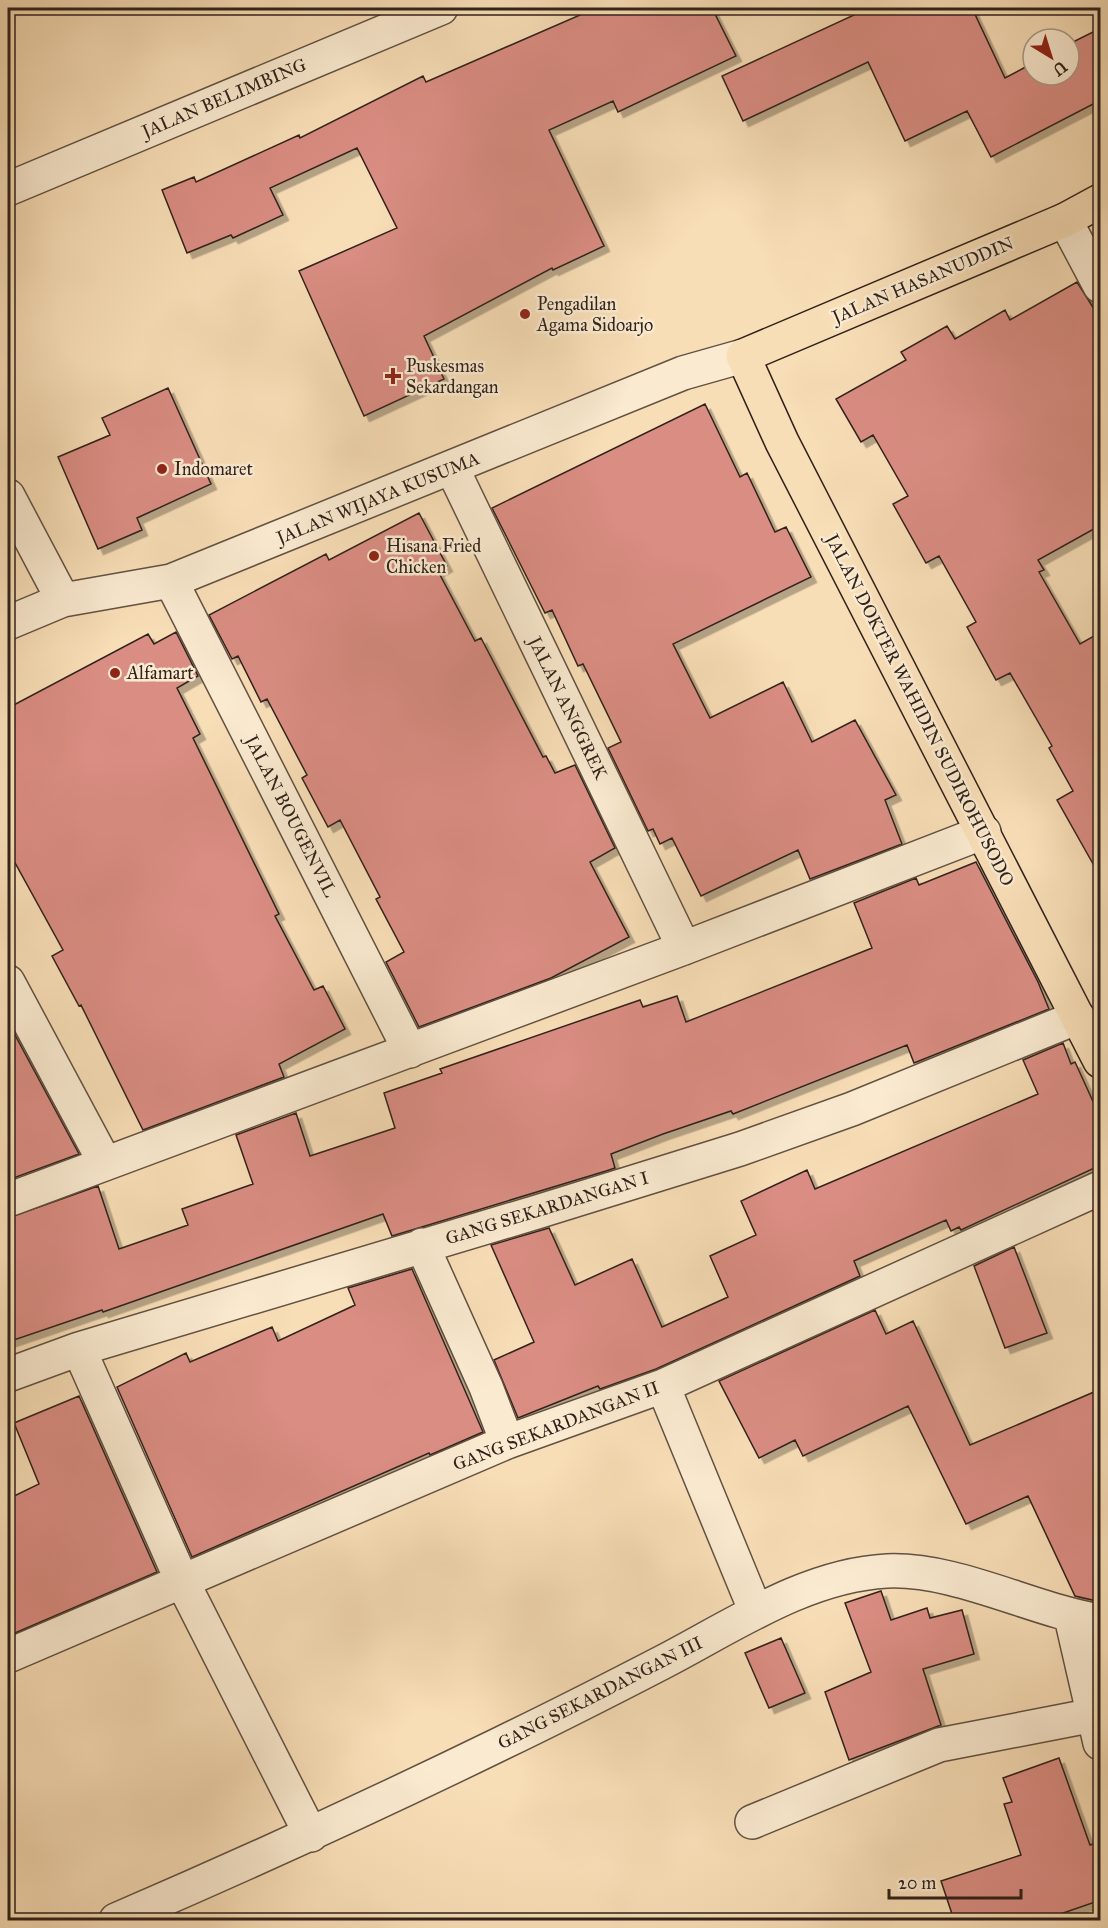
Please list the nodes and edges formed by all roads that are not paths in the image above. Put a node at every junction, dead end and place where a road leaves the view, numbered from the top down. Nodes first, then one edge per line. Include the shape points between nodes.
1 (441, 8) edge
2 (8, 189) edge
3 (1101, 201) edge
4 (1065, 220) junction
5 (1101, 286) edge
6 (743, 356) junction
7 (452, 468) junction
8 (8, 496) edge
9 (171, 581) junction
10 (63, 600) junction
11 (8, 623) edge
12 (984, 832) junction
13 (684, 948) junction
14 (8, 982) edge
15 (1078, 1017) junction
16 (410, 1051) junction
17 (1101, 1062) edge
18 (105, 1163) junction
19 (1101, 1188) edge
20 (8, 1200) edge
21 (422, 1245) junction
22 (79, 1349) junction
23 (8, 1375) edge
24 (663, 1386) junction
25 (507, 1442) junction
26 (182, 1581) junction
27 (756, 1612) junction
28 (1086, 1619) edge
29 (8, 1656) edge
30 (1097, 1729) edge
31 (752, 1822) dead end
32 (311, 1835) junction
33 (116, 1920) edge

1 - 2 street, JALAN BELIMBING
3 - 4 main road, JALAN HASANUDDIN
4 - 5 street
4 - 6 main road, JALAN HASANUDDIN
6 - 7 street, JALAN WIJAYA KUSUMA via 683,373
6 - 12 main road, JALAN DOKTER WAHIDIN SUDIROHUSODO via 782,442
7 - 9 street, JALAN WIJAYA KUSUMA
7 - 13 street, JALAN ANGGREK
8 - 10 street
9 - 10 street, JALAN WIJAYA KUSUMA
9 - 16 street, JALAN BOUGENVIL
10 - 11 street, JALAN WIJAYA KUSUMA
12 - 13 street
12 - 15 main road, JALAN DOKTER WAHIDIN SUDIROHUSODO
13 - 16 street
14 - 18 street
15 - 17 main road, JALAN DOKTER WAHIDIN SUDIROHUSODO
15 - 21 street, GANG SEKARDANGAN I via 852,1109 740,1149
16 - 18 street
18 - 20 street
19 - 24 street, GANG SEKARDANGAN II
21 - 22 street, GANG SEKARDANGAN I
21 - 25 street
22 - 23 street, GANG SEKARDANGAN I
22 - 26 street
24 - 25 street, GANG SEKARDANGAN II
24 - 27 street
25 - 26 street, GANG SEKARDANGAN II
26 - 29 street, GANG SEKARDANGAN II
26 - 32 street
27 - 28 street, GANG SEKARDANGAN III via 840,1577 889,1571 973,1585
27 - 32 street, GANG SEKARDANGAN III via 502,1743
28 - 30 street
30 - 31 street via 939,1745
32 - 33 street, GANG SEKARDANGAN III

